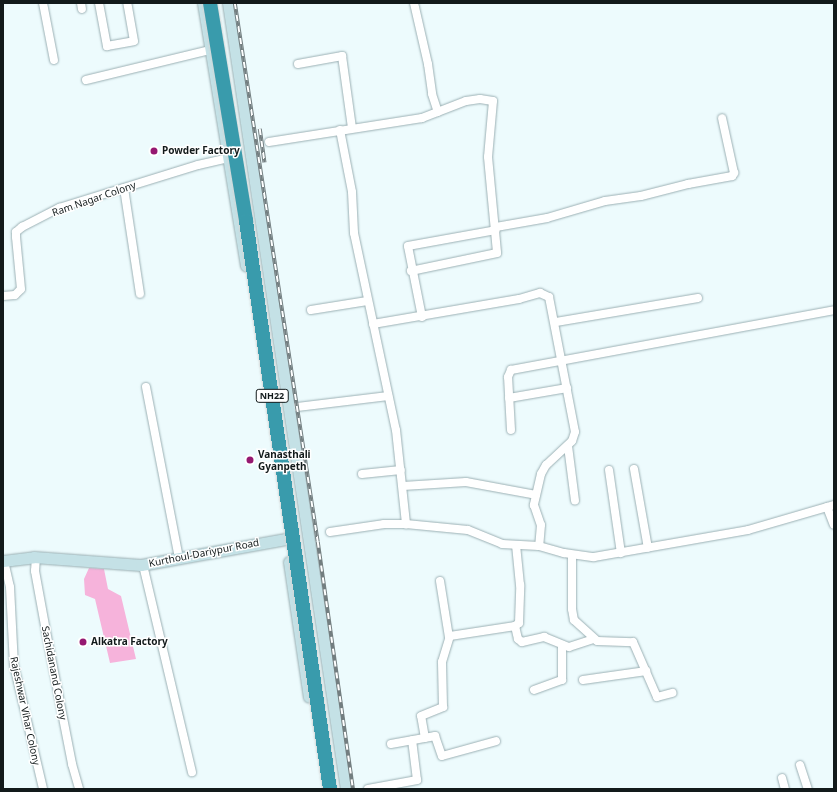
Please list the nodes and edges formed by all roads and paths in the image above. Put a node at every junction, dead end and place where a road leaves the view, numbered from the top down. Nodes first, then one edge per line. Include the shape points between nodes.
1 (43, 3) edge
2 (99, 3) edge
3 (127, 3) edge
4 (203, 3) edge
5 (210, 3) edge
6 (220, 3) edge
7 (228, 3) edge
8 (414, 3) edge
9 (210, 50) junction
10 (54, 60) dead end
11 (298, 64) dead end
12 (86, 80) dead end
13 (438, 112) junction
14 (245, 116) junction
15 (221, 118) junction
16 (722, 118) dead end
17 (352, 128) junction
18 (340, 130) junction
19 (269, 142) dead end
20 (228, 158) junction
21 (124, 188) junction
22 (496, 229) junction
23 (412, 271) junction
24 (140, 294) dead end
25 (3, 296) edge
26 (698, 298) dead end
27 (367, 301) junction
28 (311, 310) dead end
29 (834, 310) edge
30 (422, 317) junction
31 (556, 322) junction
32 (373, 324) junction
33 (563, 361) junction
34 (146, 387) dead end
35 (567, 388) junction
36 (388, 396) junction
37 (509, 398) junction
38 (289, 408) junction
39 (511, 430) dead end
40 (568, 446) junction
41 (634, 469) dead end
42 (401, 470) junction
43 (609, 470) dead end
44 (362, 474) dead end
45 (403, 486) junction
46 (302, 488) junction
47 (279, 492) junction
48 (536, 495) junction
49 (575, 501) dead end
50 (831, 506) edge
51 (406, 524) junction
52 (834, 525) edge
53 (330, 532) dead end
54 (286, 539) junction
55 (516, 546) junction
56 (539, 546) junction
57 (648, 548) junction
58 (621, 553) junction
59 (572, 555) junction
60 (36, 557) junction
61 (178, 558) junction
62 (3, 561) edge
63 (143, 565) junction
64 (440, 581) dead end
65 (515, 626) junction
66 (449, 637) junction
67 (593, 639) junction
68 (562, 645) junction
69 (646, 671) junction
70 (583, 680) dead end
71 (534, 690) dead end
72 (672, 693) dead end
73 (425, 738) junction
74 (412, 740) junction
75 (496, 741) dead end
76 (391, 744) dead end
77 (800, 765) dead end
78 (192, 772) dead end
79 (782, 778) dead end
80 (42, 789) edge
81 (79, 789) edge
82 (323, 789) edge
83 (330, 789) edge
84 (339, 789) edge
85 (346, 789) edge
86 (368, 789) edge
87 (785, 789) edge
88 (808, 789) edge

1 - 10 street
2 - 3 street via 107,46 134,41
4 - 9 street
5 - 83 highway, NH22, bridge via 246,221
6 - 84 highway, NH22
7 - 14 street
8 - 13 street
9 - 12 street
9 - 15 street
11 - 17 street via 342,56
13 - 17 street via 408,121
13 - 22 street via 466,100 482,99 494,102 488,157
14 - 15 street
14 - 38 street
15 - 20 street
16 - 22 street via 734,173 732,176 641,196 605,201 547,218
17 - 18 street
18 - 19 street
18 - 27 street via 352,192 354,233
20 - 21 street, Ram Nagar Colony
20 - 47 street
21 - 24 street
21 - 25 street, Ram Nagar Colony via 59,208 18,230 16,237 21,289 15,295
22 - 23 street via 495,255
22 - 23 street via 409,245 406,248
23 - 30 street
26 - 31 street
27 - 28 street
27 - 32 street
29 - 33 street
30 - 31 street via 519,299 540,292 549,298
30 - 32 street
31 - 33 street
32 - 36 street
33 - 35 street
33 - 37 street via 511,370 508,373
34 - 61 street
35 - 37 street
35 - 40 street via 574,427 574,437
36 - 38 street
36 - 42 street
37 - 39 street
38 - 46 street
40 - 48 street via 543,468
40 - 49 street
41 - 57 street
42 - 44 street
42 - 45 street
43 - 58 street
45 - 48 street via 466,482
45 - 51 street
46 - 47 street
46 - 85 street
47 - 54 street
48 - 56 street via 534,509 541,525
50 - 52 street
50 - 57 street via 762,527
51 - 53 street via 384,524
51 - 55 street via 468,530 502,544
54 - 61 street, Kurthoul-Dariypur Road
54 - 82 street
55 - 56 street
55 - 65 street via 520,619
56 - 59 street
57 - 58 street
58 - 59 street via 594,557
59 - 67 street via 573,618
60 - 62 street, Kurthoul-Dariypur Road
60 - 63 street, Kurthoul-Dariypur Road
60 - 81 street, Sachidanand Colony via 35,571 46,631
61 - 63 street, Kurthoul-Dariypur Road
62 - 80 street, Rajeshwar Vihar Colony via 10,587 14,665
63 - 78 street
64 - 66 street
65 - 66 street
65 - 68 street via 519,641 544,637
66 - 73 street via 442,662 443,707 421,716
67 - 68 street via 574,647
67 - 69 street via 607,643 631,641
68 - 71 street via 562,680
69 - 70 street
69 - 72 street via 657,697
73 - 74 street
73 - 75 street via 435,737 442,756 458,749
74 - 76 street
74 - 86 street via 417,780
77 - 88 street
79 - 87 street

